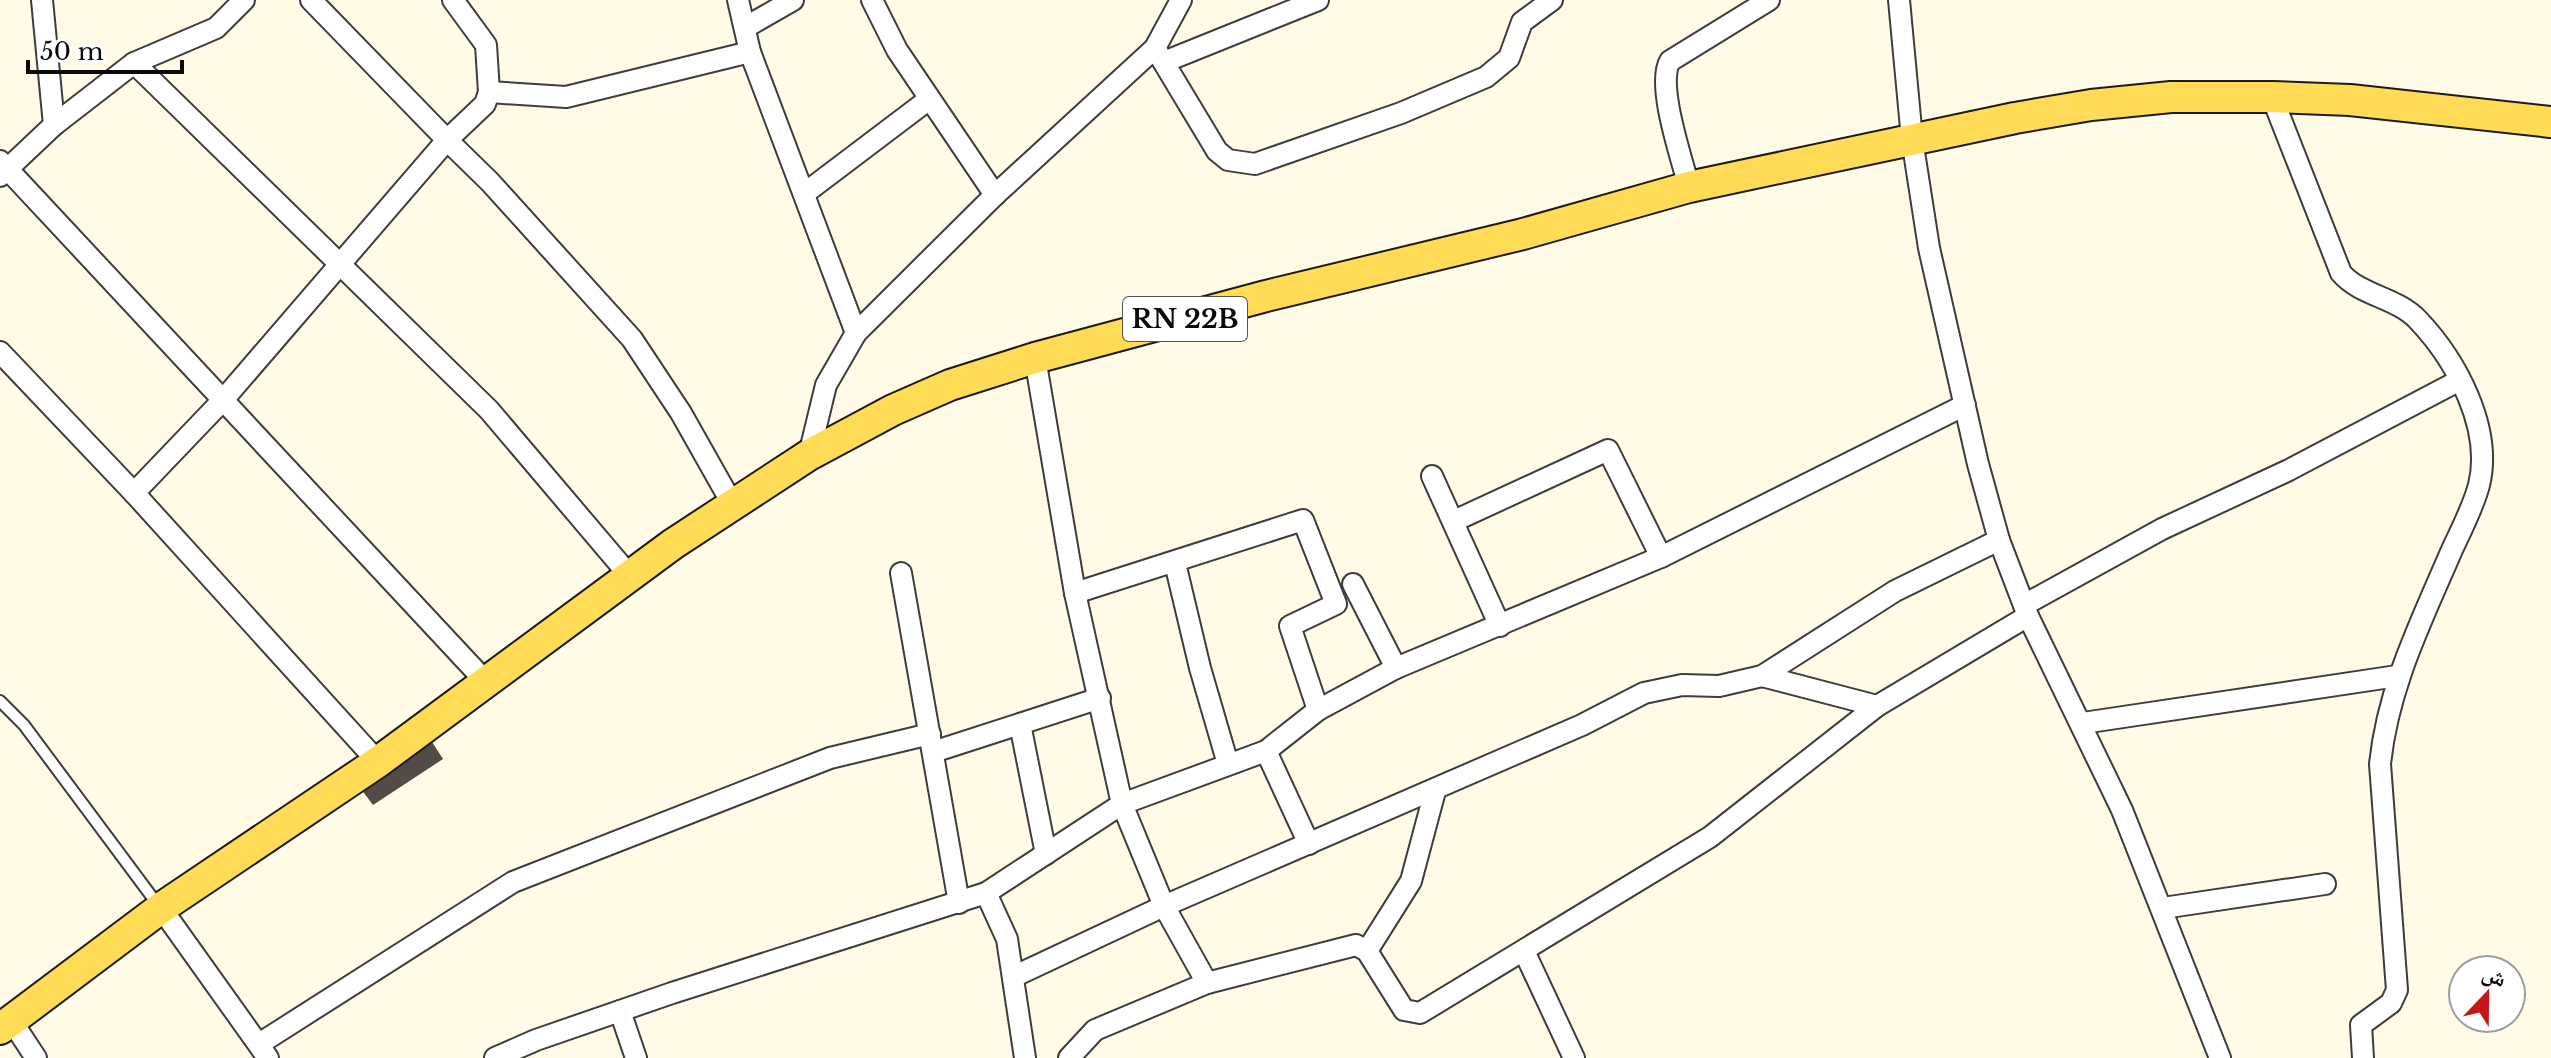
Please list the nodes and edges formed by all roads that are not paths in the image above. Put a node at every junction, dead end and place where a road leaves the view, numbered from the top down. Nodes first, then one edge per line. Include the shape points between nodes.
1 (42, 0) edge
2 (244, 0) edge
3 (311, 0) edge
4 (453, 0) edge
5 (738, 0) edge
6 (793, 0) edge
7 (872, 0) edge
8 (1181, 0) edge
9 (1318, 0) edge
10 (1552, 0) edge
11 (1769, 0) edge
12 (1896, 1) edge
13 (746, 27) junction
14 (750, 52) junction
15 (1160, 55) junction
16 (134, 63) junction
17 (489, 92) junction
18 (2272, 97) junction
19 (928, 100) junction
20 (2551, 122) edge
21 (54, 125) junction
22 (1912, 139) junction
23 (447, 140) junction
24 (2, 169) edge
25 (1689, 187) junction
26 (805, 193) junction
27 (995, 195) junction
28 (338, 266) junction
29 (856, 333) junction
30 (0, 352) edge
31 (1035, 358) junction
32 (2460, 380) junction
33 (223, 400) junction
34 (1965, 405) junction
35 (809, 455) junction
36 (1432, 476) dead end
37 (134, 493) junction
38 (734, 507) junction
39 (1454, 521) junction
40 (1999, 540) junction
41 (1661, 557) junction
42 (1175, 563) junction
43 (901, 573) dead end
44 (629, 575) junction
45 (1353, 584) dead end
46 (1075, 593) junction
47 (2026, 611) junction
48 (1500, 626) junction
49 (1396, 668) junction
50 (1762, 676) junction
51 (2397, 676) junction
52 (486, 682) junction
53 (1100, 698) junction
54 (0, 701) edge
55 (1877, 706) junction
56 (1318, 710) junction
57 (2083, 723) junction
58 (1020, 724) junction
59 (931, 743) junction
60 (1266, 751) junction
61 (378, 762) junction
62 (1228, 764) junction
63 (1435, 791) junction
64 (1122, 804) junction
65 (1309, 844) junction
66 (1046, 854) junction
67 (2325, 884) dead end
68 (986, 893) junction
69 (959, 903) junction
70 (1164, 906) junction
71 (161, 908) junction
72 (2163, 908) junction
73 (1367, 951) junction
74 (1524, 951) junction
75 (1013, 977) junction
76 (1207, 983) junction
77 (620, 1011) junction
78 (6, 1025) edge
79 (264, 1051) edge
80 (36, 1058) edge
81 (495, 1058) edge
82 (636, 1058) edge
83 (1025, 1058) edge
84 (1069, 1058) edge
85 (1574, 1058) edge
86 (2220, 1058) edge
87 (2363, 1058) edge

1 - 21 street
2 - 16 street via 216,28
3 - 23 street
4 - 17 street via 486,45
5 - 13 street
6 - 13 street
7 - 19 street
8 - 15 street
9 - 15 street
10 - 15 street via 1522,22 1509,58 1486,77 1255,164 1228,160 1217,151
11 - 25 street via 1666,67
12 - 22 street
13 - 14 street
14 - 17 street via 566,97
14 - 26 street
15 - 27 street
16 - 21 street
16 - 28 street
17 - 23 street via 485,104
18 - 20 main road, RN 22B via 2366,101
18 - 22 main road, RN 22B via 2171,97 2091,105
18 - 32 street via 2341,273 2418,320
19 - 26 street
19 - 27 street
21 - 24 street
22 - 25 main road, RN 22B
22 - 34 street via 1929,248
23 - 28 street
23 - 38 street via 632,339
24 - 33 street
25 - 31 main road, RN 22B
26 - 29 street
27 - 29 street
28 - 33 street
28 - 44 street via 489,410
29 - 35 street via 826,385
30 - 37 street
31 - 35 main road, RN 22B via 950,385
31 - 46 street
32 - 47 street via 2289,470 2162,529
32 - 51 street via 2481,447 2479,483
33 - 37 street
33 - 52 street
34 - 40 street
34 - 41 street
35 - 38 main road, RN 22B
36 - 39 street
37 - 61 street
38 - 44 main road, RN 22B
39 - 41 street via 1608,450
39 - 48 street
40 - 47 street
40 - 50 street via 1895,591
41 - 48 street
42 - 46 street
42 - 56 street via 1303,520 1336,604 1290,626
42 - 62 street
43 - 59 street
44 - 52 main road, RN 22B
45 - 49 street
46 - 53 street
47 - 55 street
47 - 57 street
48 - 49 street
49 - 56 street
50 - 55 street
50 - 63 street via 1644,693
51 - 57 street
51 - 87 street via 2380,764 2397,990 2391,1003 2361,1025
52 - 61 main road, RN 22B
53 - 58 street
53 - 64 street
54 - 71 lane via 24,725
55 - 74 street via 1710,837
56 - 60 street
57 - 72 street
58 - 59 street
58 - 66 street
59 - 69 street
59 - 79 street via 830,758 513,882
60 - 62 street
60 - 65 street
61 - 71 main road, RN 22B
62 - 64 street
63 - 65 street
63 - 73 street via 1411,881
64 - 66 street
64 - 70 street
65 - 70 street
66 - 68 street
67 - 72 street
68 - 69 street
68 - 75 street via 1007,939
69 - 77 street
70 - 75 street
70 - 76 street
71 - 78 main road, RN 22B
71 - 79 street
72 - 86 street
73 - 74 street via 1404,1010 1414,1014
73 - 76 street via 1352,945
74 - 85 street
75 - 83 street
76 - 84 street via 1095,1030
77 - 81 street
77 - 82 street
78 - 80 street

